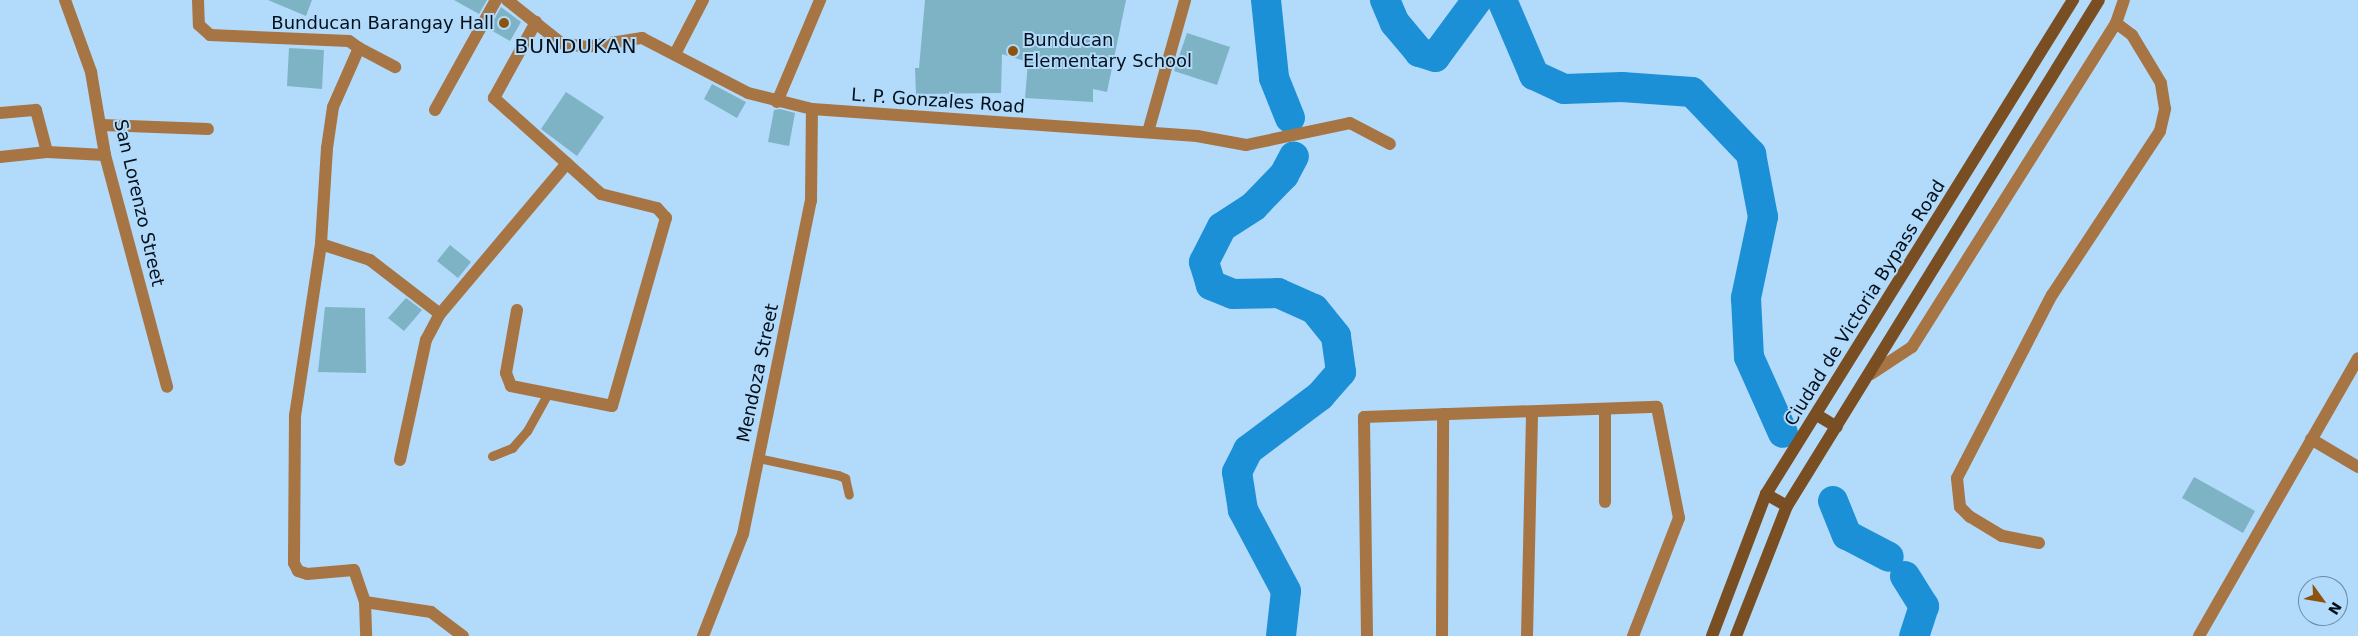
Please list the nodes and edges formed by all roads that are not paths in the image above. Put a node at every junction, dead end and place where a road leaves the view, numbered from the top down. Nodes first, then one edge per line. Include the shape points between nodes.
1 (65, 0) edge
2 (198, 0) edge
3 (496, 0) edge
4 (507, 0) edge
5 (703, 0) edge
6 (820, 0) edge
7 (1185, 0) edge
8 (2073, 0) edge
9 (2099, 0) edge
10 (2124, 0) edge
11 (536, 22) junction
12 (2116, 23) junction
13 (359, 48) junction
14 (675, 54) junction
15 (395, 66) dead end
16 (777, 102) junction
17 (812, 109) junction
18 (435, 110) dead end
19 (0, 113) edge
20 (102, 125) junction
21 (208, 129) dead end
22 (1148, 132) junction
23 (1390, 144) dead end
24 (47, 152) junction
25 (105, 155) junction
26 (0, 157) edge
27 (567, 163) junction
28 (321, 244) junction
29 (516, 310) dead end
30 (440, 314) junction
31 (2358, 358) edge
32 (1871, 374) junction
33 (167, 388) dead end
34 (547, 395) junction
35 (1606, 409) junction
36 (1532, 412) junction
37 (1444, 414) junction
38 (1816, 415) junction
39 (1837, 427) junction
40 (2311, 439) junction
41 (492, 456) dead end
42 (758, 458) junction
43 (400, 460) dead end
44 (2358, 467) edge
45 (849, 494) dead end
46 (1766, 494) junction
47 (1605, 502) dead end
48 (1787, 506) junction
49 (2039, 543) dead end
50 (365, 602) junction
51 (366, 636) edge
52 (463, 636) edge
53 (703, 636) edge
54 (1367, 636) edge
55 (1442, 636) edge
56 (1527, 636) edge
57 (1633, 636) edge
58 (1712, 636) edge
59 (1736, 636) edge
60 (2199, 636) edge

1 - 20 street, San Lorenzo Street via 91,72
2 - 13 street via 199,25 210,35 349,41
3 - 18 street
4 - 11 street, L. P. Gonzales Road
5 - 14 street
6 - 16 street
7 - 22 street
8 - 38 main road, Ciudad de Victoria Bypass Road
9 - 32 main road
10 - 12 street
11 - 14 street, L. P. Gonzales Road via 561,43 585,47 642,38
11 - 27 street via 494,98
12 - 32 street via 1912,347
12 - 49 street via 2132,35 2161,83 2165,109 2160,131 2052,295 1957,478 1960,507 1970,517 2002,536
13 - 15 street
13 - 28 street via 333,107
14 - 16 street, L. P. Gonzales Road via 748,93
16 - 17 street, L. P. Gonzales Road
17 - 22 street, L. P. Gonzales Road
17 - 42 street, Mendoza Street via 811,201
19 - 24 street via 36,110
20 - 21 street
20 - 25 street, San Lorenzo Street
22 - 23 street, L. P. Gonzales Road via 1246,145 1350,123
24 - 25 street
24 - 26 street
25 - 33 street, San Lorenzo Street
27 - 30 street
27 - 34 street via 601,194 661,210 666,223 616,402 603,407
28 - 30 street via 370,260
28 - 50 street via 295,415 294,563 298,571 307,574 354,570
29 - 34 street via 506,378 516,388
30 - 43 street via 426,340
31 - 40 street
32 - 39 main road
34 - 41 lane via 527,431 512,448
35 - 36 street
35 - 47 street
35 - 57 street via 1657,407 1680,518
36 - 37 street
36 - 56 street
37 - 54 street via 1364,417
37 - 55 street
38 - 39 main road
38 - 46 main road, Ciudad de Victoria Bypass Road
39 - 48 main road
40 - 44 street
40 - 60 street
42 - 45 lane via 838,475 845,478
42 - 53 street, Mendoza Street via 743,534
46 - 48 main road
46 - 58 main road, Ciudad de Victoria Bypass Road
48 - 59 main road
50 - 51 street
50 - 52 street via 431,612

